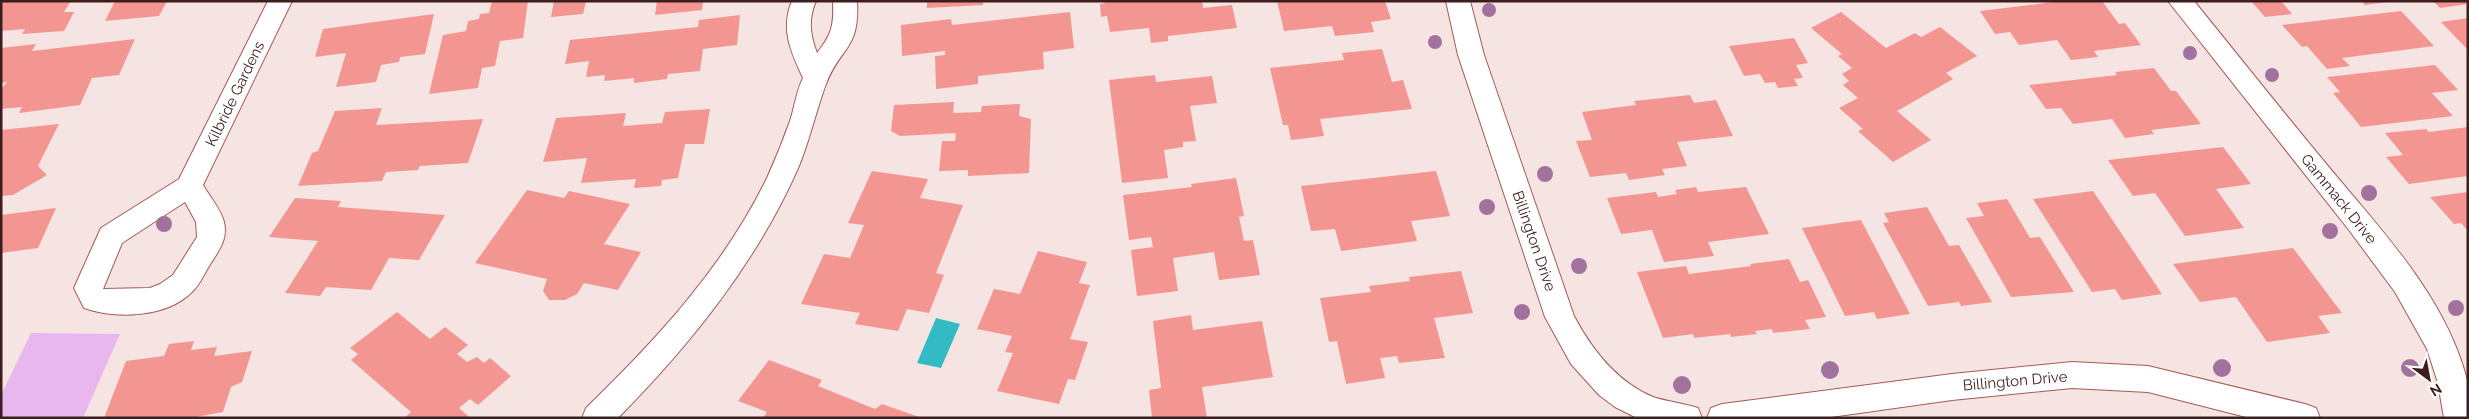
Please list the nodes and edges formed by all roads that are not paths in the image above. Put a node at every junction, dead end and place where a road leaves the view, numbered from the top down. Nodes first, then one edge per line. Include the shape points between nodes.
1 (280, 1) edge
2 (804, 1) edge
3 (845, 1) edge
4 (1458, 1) edge
5 (2180, 1) edge
6 (816, 78) junction
7 (189, 186) junction
8 (1622, 408) edge
9 (597, 418) edge
10 (1687, 418) edge
11 (1722, 418) edge
12 (2305, 418) edge
13 (2459, 418) edge

1 - 7 street, Kilbride Gardens
2 - 6 street via 798,22 799,40
3 - 6 street via 845,36
4 - 8 street, Billington Drive via 1470,55 1560,317 1583,360 1603,380
5 - 13 street, Gammack Drive via 2402,277 2433,330 2457,397
6 - 9 street via 784,167 748,236 692,317
7 - 7 street via 210,221 211,239 183,283 151,300 108,302 94,299 88,288 112,236
8 - 10 street, Billington Drive
11 - 12 street, Billington Drive via 1952,387 2072,375 2148,379

